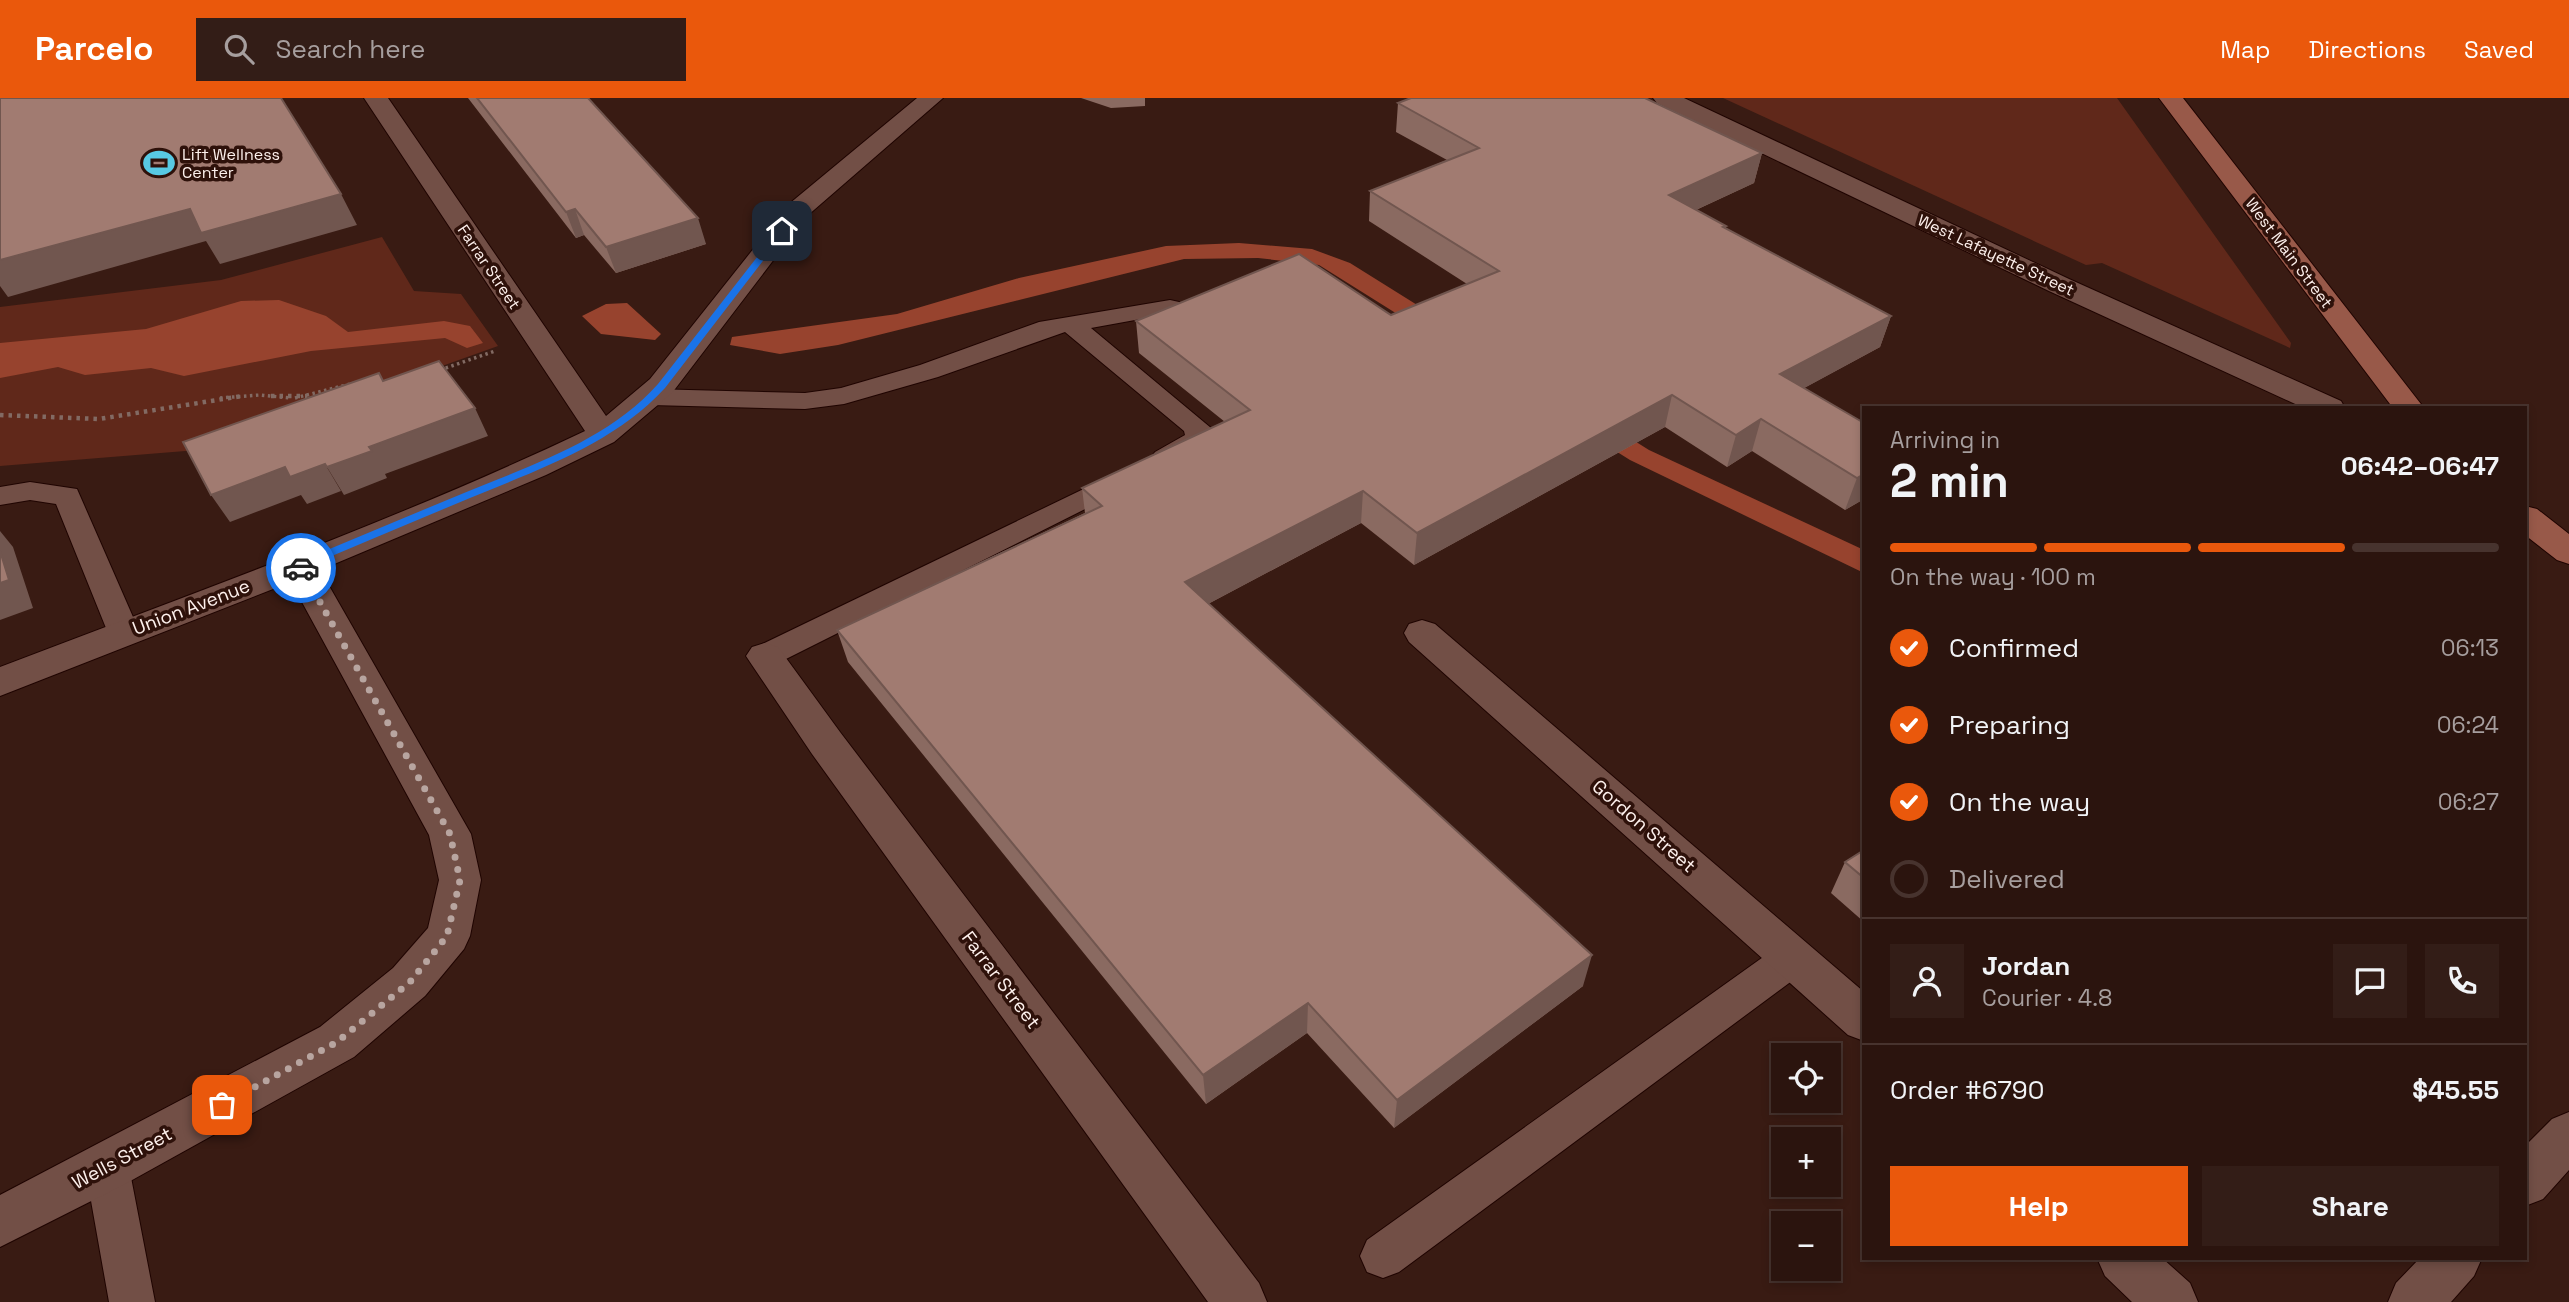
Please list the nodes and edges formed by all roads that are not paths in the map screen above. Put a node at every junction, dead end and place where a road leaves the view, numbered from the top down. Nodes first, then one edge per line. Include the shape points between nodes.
1 (376, 98) edge
2 (930, 98) edge
3 (1665, 98) edge
4 (2171, 98) edge
5 (1170, 307) edge
6 (1070, 323) junction
7 (652, 397) junction
8 (2325, 406) edge
9 (2407, 406) edge
10 (603, 435) junction
11 (0, 496) edge
12 (2527, 519) edge
13 (2569, 552) edge
14 (300, 565) junction
15 (124, 633) junction
16 (1422, 633) dead end
17 (765, 656) joint
18 (0, 682) edge
19 (1794, 957) junction
20 (1862, 1019) edge
21 (2569, 1135) edge
22 (107, 1167) junction
23 (2527, 1180) edge
24 (0, 1222) edge
25 (1383, 1256) dead end
26 (2125, 1260) edge
27 (2454, 1260) edge
28 (132, 1302) edge
29 (1240, 1302) edge
30 (2171, 1302) edge
31 (2415, 1302) edge

1 - 10 street, Farrar Street
2 - 7 street, Union Avenue via 798,210
3 - 8 street, West Lafayette Street
4 - 9 main road, West Main Street
5 - 6 lane
6 - 7 lane via 844,396 805,401
6 - 17 lane via 1197,428 1199,438
7 - 10 street, Union Avenue
10 - 14 street, Union Avenue
11 - 15 lane via 30,491 67,496
12 - 13 main road
14 - 15 street, Union Avenue
14 - 22 street, Wells Street via 450,834 460,880 447,936 410,982 337,1042
15 - 18 street, Union Avenue
16 - 19 street, Gordon Street
17 - 29 street, Farrar Street
19 - 20 street, Gordon Street
19 - 25 lane
21 - 23 street
22 - 24 street, Wells Street
22 - 28 lane
26 - 30 street
27 - 31 street

